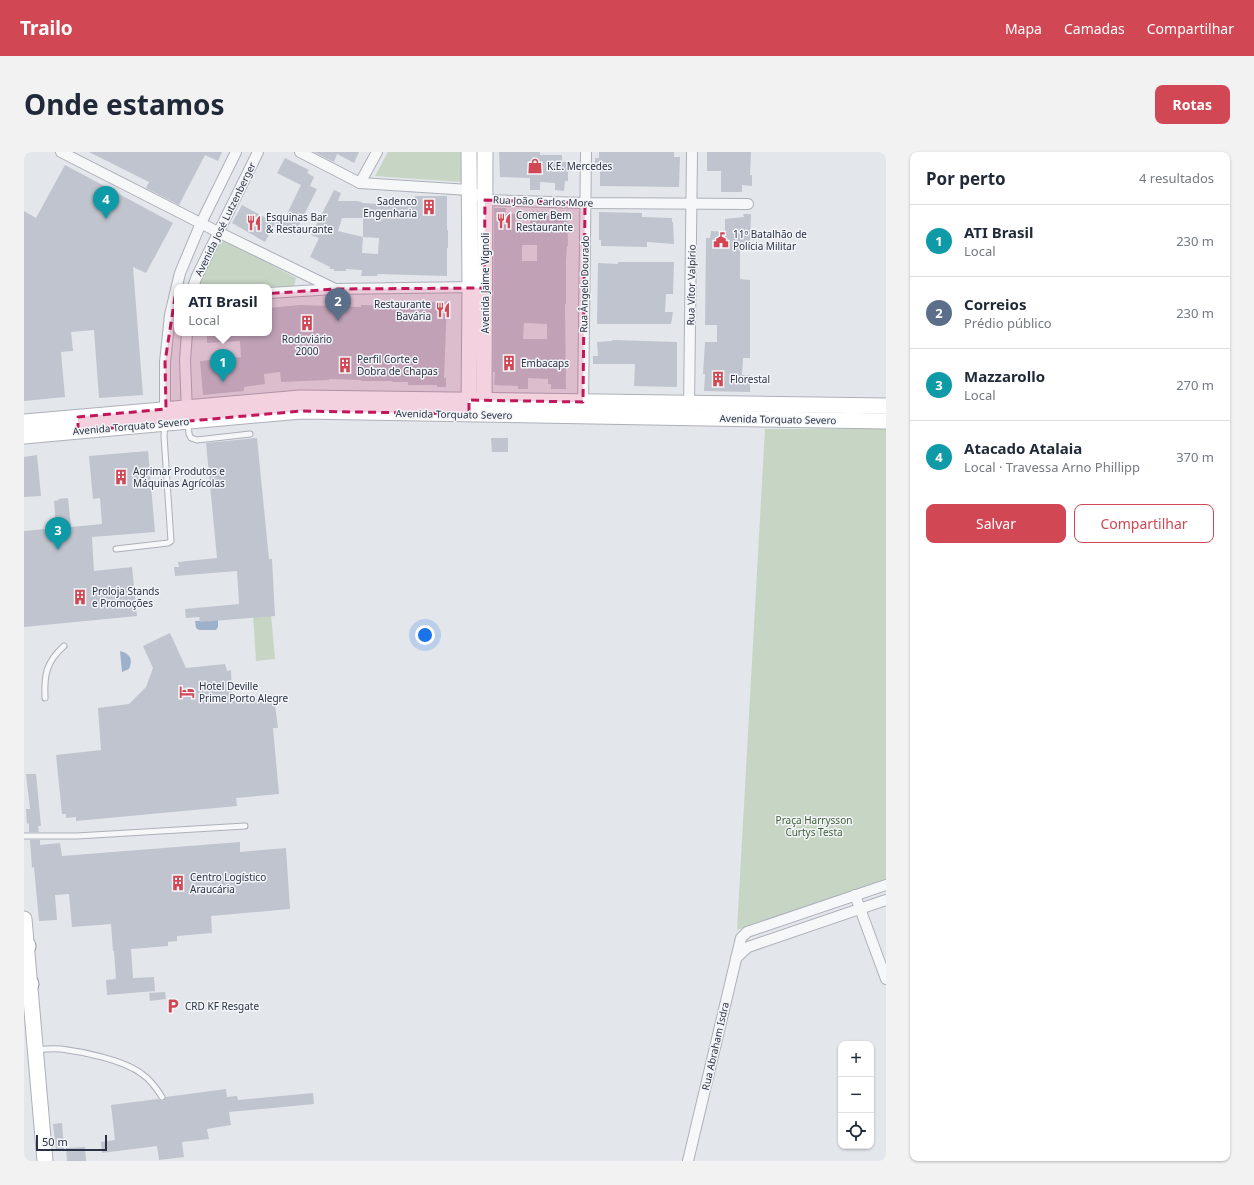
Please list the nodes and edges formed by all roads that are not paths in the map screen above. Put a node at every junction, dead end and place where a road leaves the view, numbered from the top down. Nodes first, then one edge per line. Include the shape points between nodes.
1 (61, 152) edge
2 (236, 152) edge
3 (258, 152) edge
4 (300, 152) edge
5 (377, 152) edge
6 (469, 152) edge
7 (484, 152) edge
8 (586, 152) edge
9 (692, 152) edge
10 (360, 183) junction
11 (469, 190) junction
12 (485, 200) junction
13 (585, 203) junction
14 (691, 204) junction
15 (748, 204) dead end
16 (201, 222) junction
17 (218, 232) junction
18 (178, 284) edge
19 (195, 284) edge
20 (477, 287) junction
21 (335, 289) junction
22 (272, 293) edge
23 (174, 303) edge
24 (187, 336) edge
25 (886, 406) edge
26 (469, 407) junction
27 (484, 407) junction
28 (583, 409) junction
29 (689, 410) junction
30 (187, 414) junction
31 (165, 416) junction
32 (886, 421) edge
33 (24, 422) edge
34 (78, 424) junction
35 (250, 434) dead end
36 (24, 436) edge
37 (116, 549) dead end
38 (64, 646) dead end
39 (45, 698) dead end
40 (245, 826) dead end
41 (24, 836) edge
42 (886, 884) edge
43 (855, 895) junction
44 (886, 900) edge
45 (860, 909) junction
46 (24, 919) edge
47 (25, 947) edge
48 (736, 958) junction
49 (886, 979) edge
50 (26, 981) edge
51 (35, 1050) junction
52 (162, 1097) dead end
53 (45, 1161) edge
54 (688, 1161) edge

1 - 16 street
2 - 16 street, Avenida José Lutzenberger
3 - 17 street, Avenida José Lutzenberger
4 - 10 street, Rua João Carlos More
5 - 10 street
6 - 11 street, Avenida Jaime Vignoli
7 - 12 street, Avenida Jaime Vignoli
8 - 13 street, Rua Ângelo Dourado
9 - 14 street, Rua Vítor Valpírio
10 - 11 street, Rua João Carlos More
11 - 12 street, Rua João Carlos More
11 - 20 street, Avenida Jaime Vignoli
12 - 13 street, Rua João Carlos More
12 - 20 street, Avenida Jaime Vignoli
13 - 14 street, Rua João Carlos More
13 - 28 street, Rua Ângelo Dourado
14 - 15 street, Rua João Carlos More
14 - 29 street, Rua Vítor Valpírio
16 - 17 street
16 - 18 street, Avenida José Lutzenberger via 180,273
17 - 19 street, Avenida José Lutzenberger
17 - 21 street
20 - 21 street
20 - 26 street, Avenida Jaime Vignoli
20 - 27 street, Avenida Jaime Vignoli
21 - 22 street
23 - 31 street, Avenida José Lutzenberger via 170,315 166,362
24 - 30 street
25 - 29 street, Avenida Torquato Severo
26 - 27 street, Avenida Torquato Severo
26 - 30 street, Avenida Torquato Severo via 381,406
27 - 28 street, Avenida Torquato Severo
28 - 29 street, Avenida Torquato Severo
29 - 32 street, Avenida Torquato Severo
30 - 31 street, Avenida Torquato Severo
30 - 35 lane via 191,438 198,440
31 - 34 street, Avenida Torquato Severo
31 - 37 lane via 171,541
33 - 34 street, Avenida Torquato Severo
34 - 36 street, Avenida Torquato Severo
38 - 39 lane via 51,660 47,669 44,679
40 - 41 lane via 77,836
42 - 43 street
43 - 45 street
43 - 48 street, Rua Abraham Isdra via 746,932 741,938
44 - 45 street
45 - 48 street via 748,947
45 - 49 street
46 - 47 street
47 - 50 street
48 - 54 street, Rua Abraham Isdra
50 - 51 street
51 - 52 lane via 60,1049 90,1054 119,1063 142,1074
51 - 53 street

